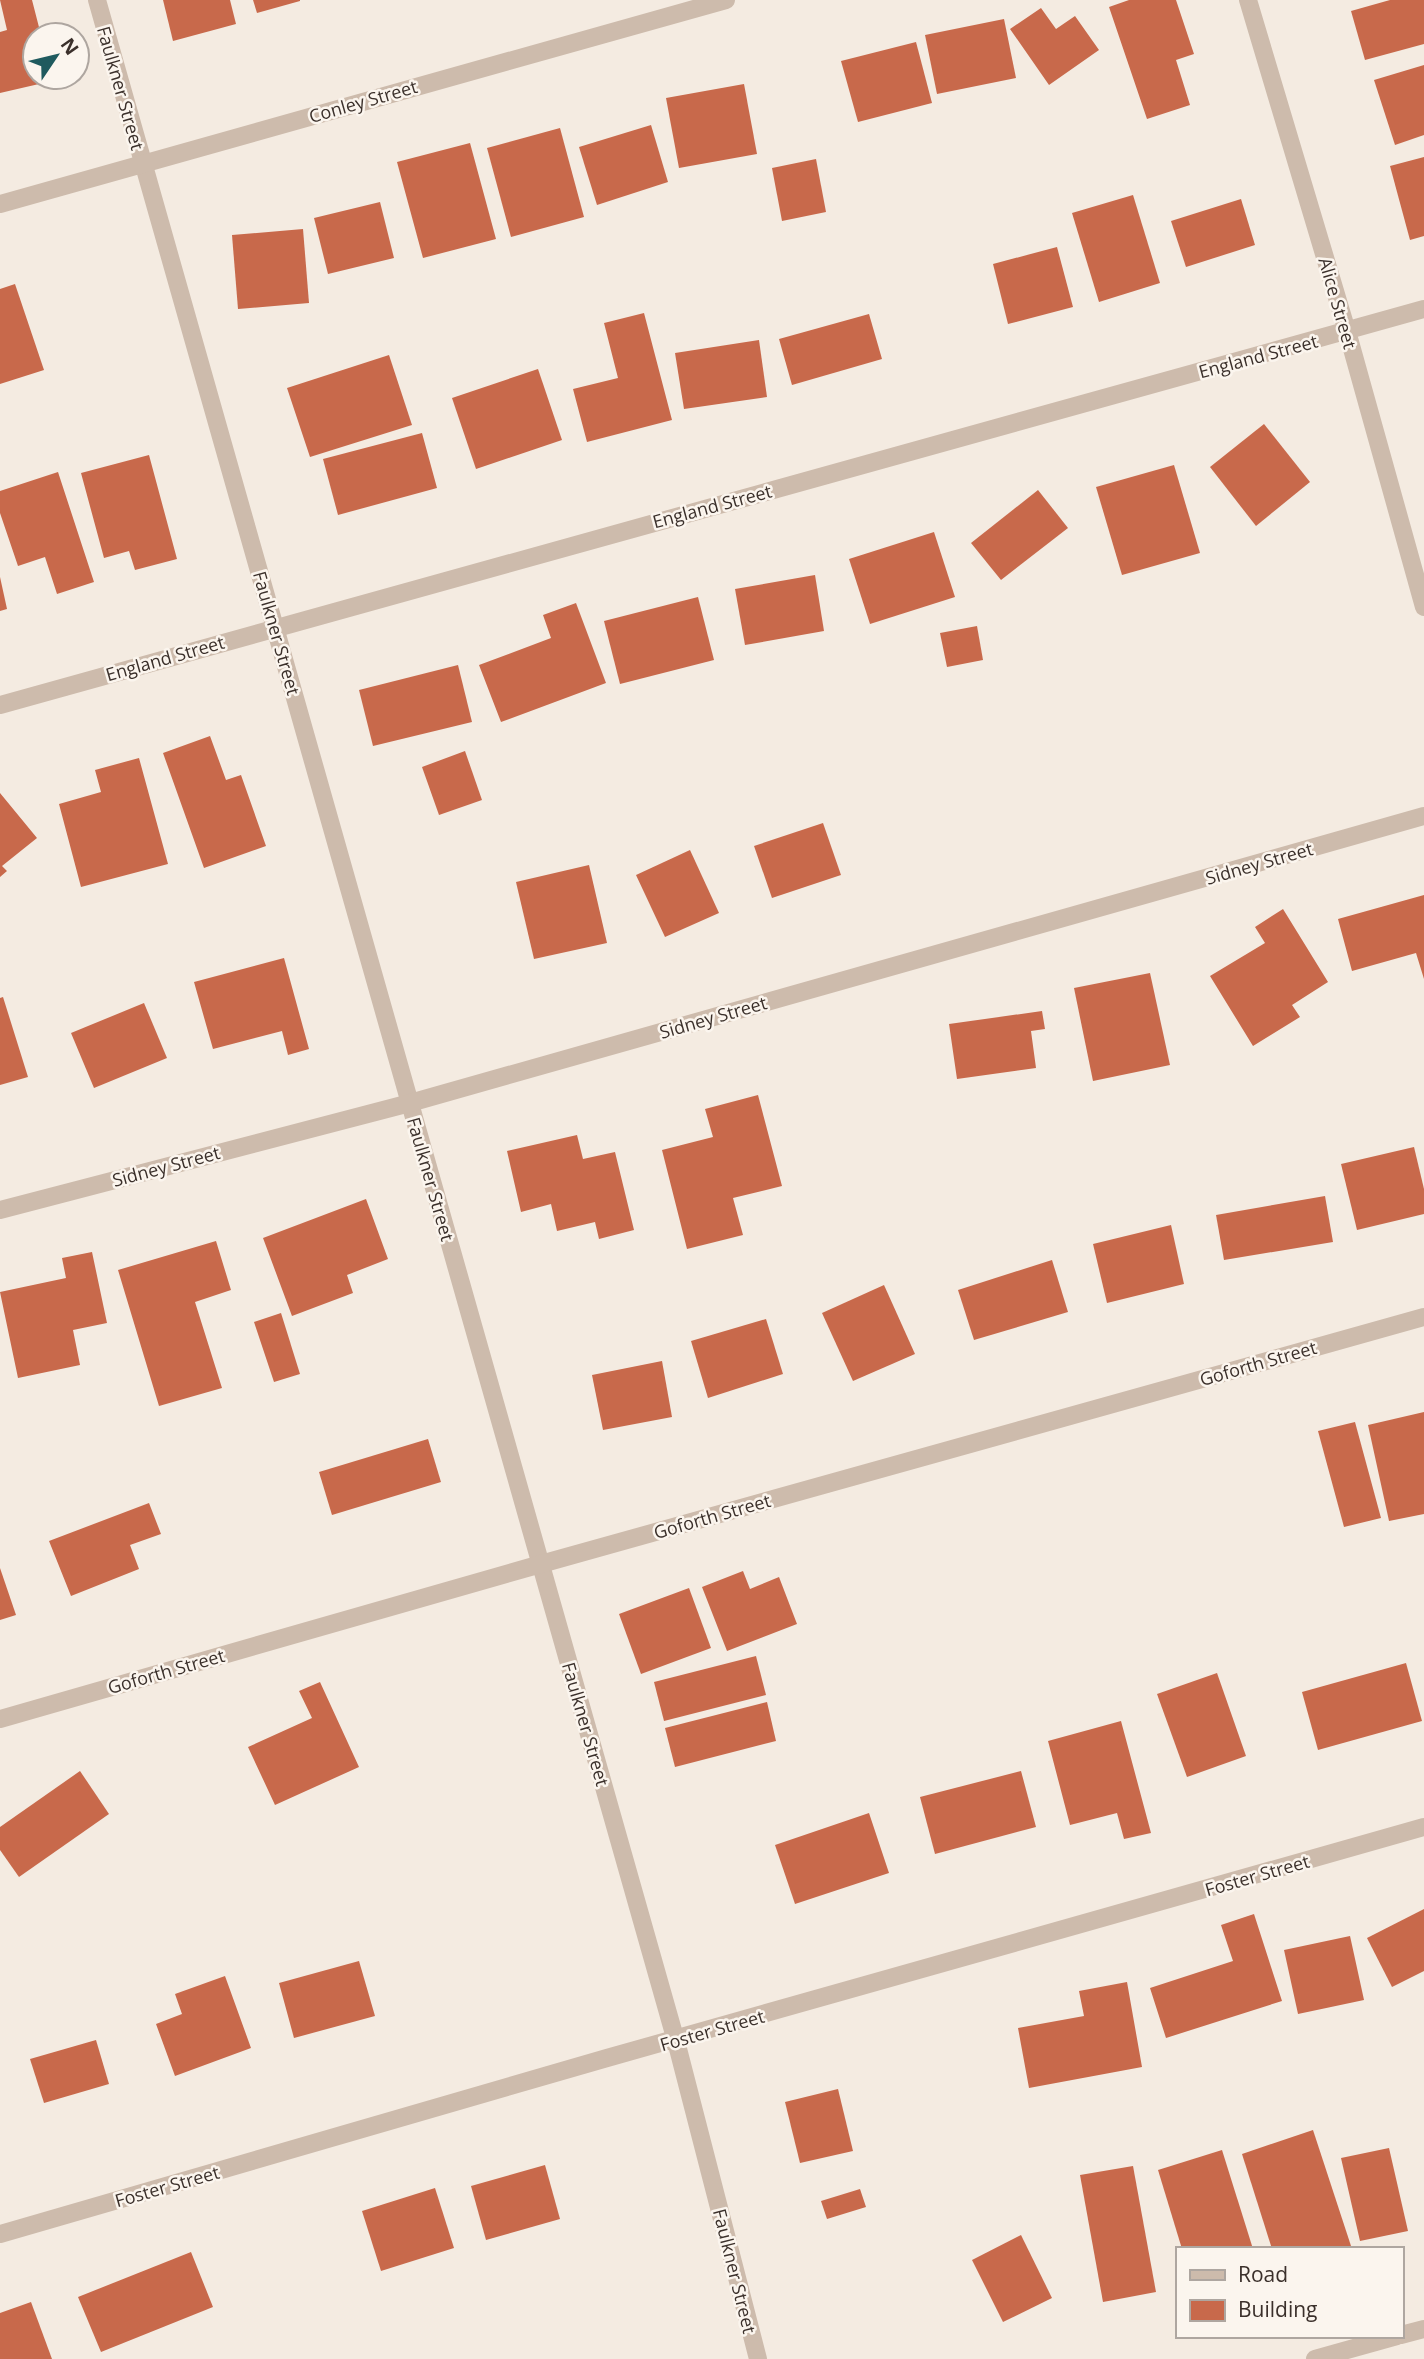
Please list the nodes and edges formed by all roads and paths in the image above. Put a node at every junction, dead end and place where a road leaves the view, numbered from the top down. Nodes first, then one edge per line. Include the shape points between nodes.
1 (97, 0) edge
2 (726, 0) edge
3 (1248, 0) edge
4 (142, 162) junction
5 (0, 204) edge
6 (1424, 309) edge
7 (1347, 331) junction
8 (1424, 607) edge
9 (275, 627) junction
10 (0, 705) edge
11 (1424, 817) edge
12 (410, 1103) junction
13 (0, 1210) edge
14 (1424, 1317) edge
15 (541, 1564) junction
16 (0, 1719) edge
17 (1424, 1828) edge
18 (676, 2041) junction
19 (0, 2234) edge
20 (1424, 2329) edge
21 (1403, 2335) edge
22 (1392, 2338) edge
23 (758, 2359) edge
24 (1315, 2359) edge

1 - 4 street, Faulkner Street
2 - 4 street, Conley Street
3 - 7 street, Alice Street
4 - 5 street, Conley Street
4 - 9 street, Faulkner Street
6 - 7 street, England Street
7 - 8 street, Alice Street
7 - 9 street, England Street
9 - 10 street, England Street
9 - 12 street, Faulkner Street
11 - 12 street, Sidney Street
12 - 13 street, Sidney Street
12 - 15 street, Faulkner Street
14 - 15 street, Goforth Street
15 - 16 street, Goforth Street
15 - 18 street, Faulkner Street
17 - 18 street, Foster Street
18 - 19 street, Foster Street
18 - 23 street, Faulkner Street
20 - 21 street
22 - 24 street

